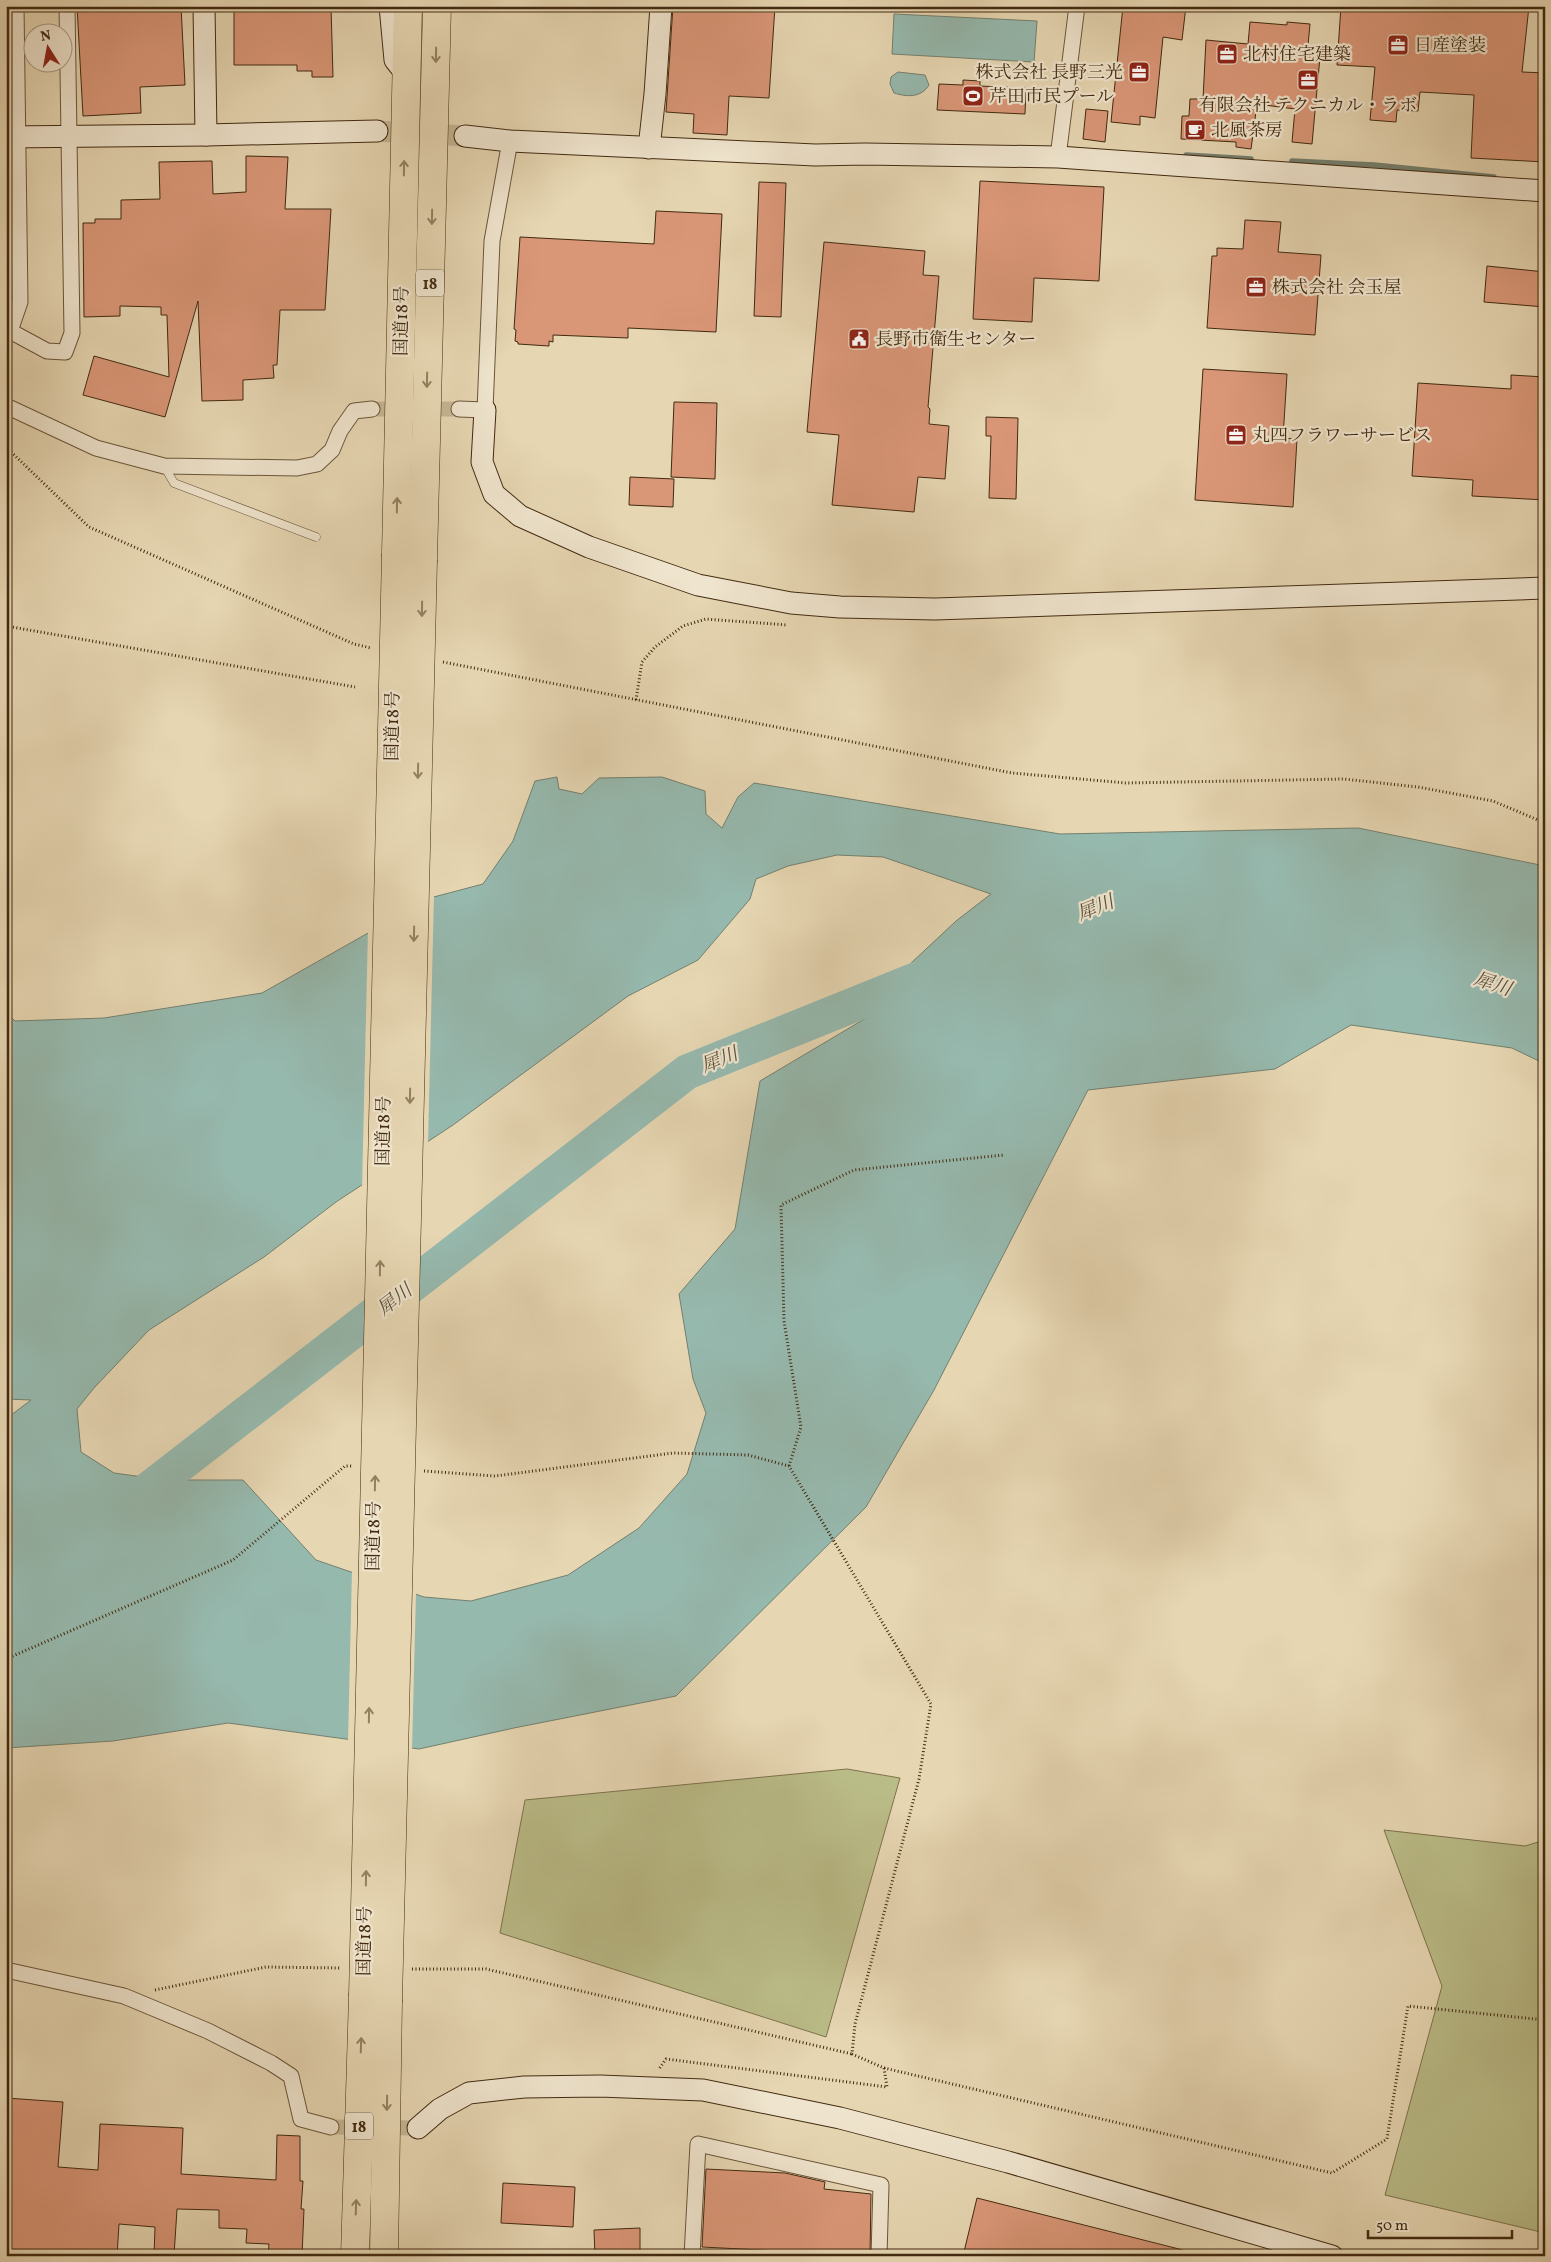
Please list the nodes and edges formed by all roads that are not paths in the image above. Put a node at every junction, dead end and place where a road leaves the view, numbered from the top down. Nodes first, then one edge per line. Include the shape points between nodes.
1 (16, 6) edge
2 (67, 6) edge
3 (204, 6) edge
4 (390, 6) edge
5 (408, 6) edge
6 (437, 6) edge
7 (661, 6) edge
8 (1077, 6) edge
9 (406, 74) junction
10 (377, 131) tunnel mouth
11 (206, 135) junction
12 (69, 136) junction
13 (465, 136) tunnel mouth
14 (12, 137) edge
15 (510, 141) junction
16 (649, 148) junction
17 (1058, 158) junction
18 (1545, 192) edge
19 (8, 330) edge
20 (6, 406) edge
21 (372, 409) tunnel mouth
22 (458, 409) tunnel mouth
23 (485, 410) junction
24 (164, 466) junction
25 (316, 537) dead end
26 (1545, 588) edge
27 (6, 1970) edge
28 (376, 1999) junction
29 (331, 2127) tunnel mouth
30 (418, 2128) tunnel mouth
31 (355, 2256) edge
32 (384, 2256) edge
33 (692, 2256) edge
34 (879, 2256) edge
35 (1332, 2256) edge

1 - 14 street
2 - 12 street
3 - 11 street
4 - 9 street via 395,60
5 - 9 highway, 国道18号 / 18
6 -> 28 highway, 国道18号 / 18, bridge via 423,560
7 - 16 street
8 - 17 street
28 -> 9 highway, 国道18号 / 18, bridge via 396,554
10 - 11 street
11 - 12 street
12 - 14 street
12 - 19 street via 72,333 65,352 47,351
13 - 15 street
14 - 19 street via 20,302
15 - 16 street
15 - 23 street via 492,241
16 - 17 street via 815,156
17 - 18 street
20 - 24 street via 96,448
21 - 24 street via 354,411 332,450 317,464 298,468
22 - 23 street
23 - 26 street via 482,462 494,494 520,516 589,547 698,585 791,604 935,609
24 - 25 lane via 174,483
27 - 29 street via 124,1996 208,2031 291,2076 301,2119
31 -> 28 highway, 国道18号 / 18
28 -> 32 highway, 国道18号 / 18
30 - 35 street via 440,2109 469,2093 524,2087 703,2090 840,2118 1008,2162
33 - 34 street via 698,2144 881,2185

